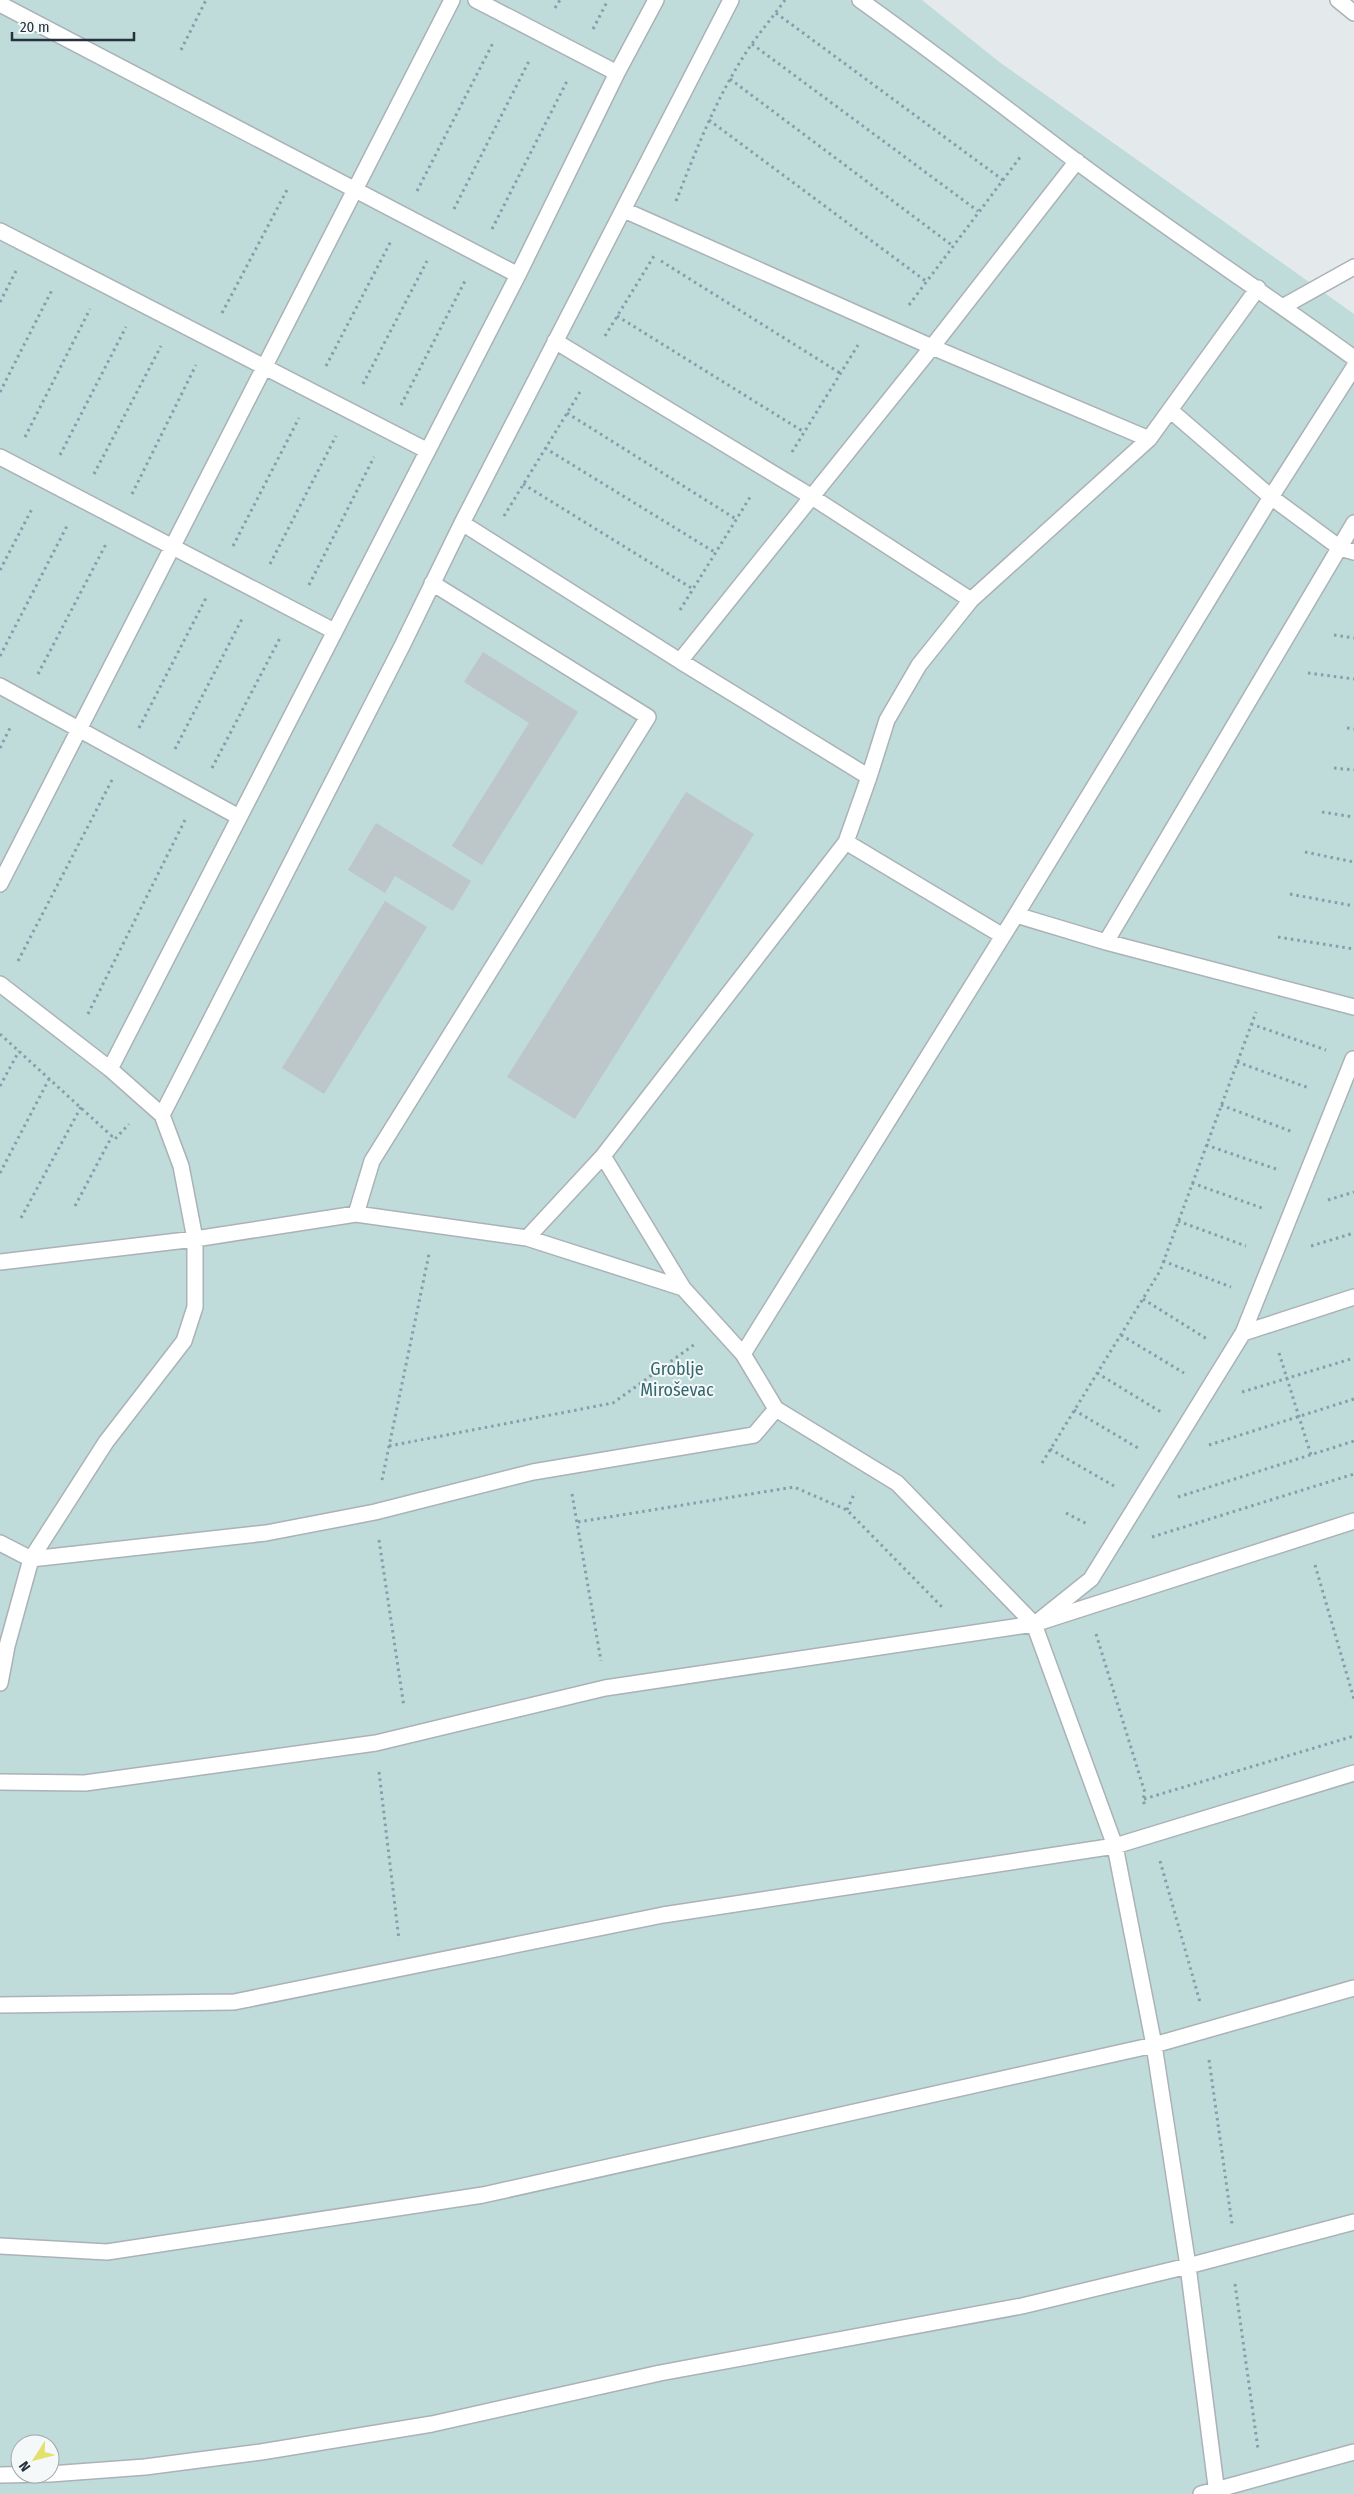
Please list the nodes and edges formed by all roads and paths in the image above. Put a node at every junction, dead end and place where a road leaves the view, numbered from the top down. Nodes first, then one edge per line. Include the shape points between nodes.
1 (206, 0) edge
2 (452, 0) edge
3 (476, 0) edge
4 (608, 0) edge
5 (656, 0) edge
6 (730, 0) edge
7 (785, 0) edge
8 (860, 0) edge
9 (1338, 0) edge
10 (0, 4) edge
11 (776, 12) junction
12 (1354, 13) edge
13 (752, 44) junction
14 (181, 50) dead end
15 (581, 54) junction
16 (617, 73) junction
17 (730, 79) junction
18 (709, 120) junction
19 (1038, 132) junction
20 (302, 161) junction
21 (1077, 161) junction
22 (1003, 180) junction
23 (355, 188) junction
24 (624, 210) junction
25 (978, 211) junction
26 (668, 230) junction
27 (0, 231) edge
28 (953, 246) junction
29 (480, 254) junction
30 (654, 257) junction
31 (65, 264) junction
32 (1354, 267) edge
33 (518, 275) junction
34 (926, 282) junction
35 (103, 284) junction
36 (1258, 288) junction
37 (139, 302) junction
38 (1284, 306) junction
39 (617, 316) junction
40 (872, 321) junction
41 (891, 329) junction
42 (209, 338) junction
43 (555, 341) junction
44 (932, 347) junction
45 (1354, 358) edge
46 (592, 364) junction
47 (263, 365) junction
48 (1354, 367) edge
49 (840, 373) junction
50 (0, 392) edge
51 (1170, 410) junction
52 (567, 413) junction
53 (388, 430) junction
54 (804, 432) junction
55 (1148, 439) junction
56 (545, 448) junction
57 (426, 450) junction
58 (6, 460) edge
59 (772, 473) junction
60 (46, 482) junction
61 (523, 484) junction
62 (812, 497) junction
63 (1271, 497) junction
64 (736, 519) junction
65 (119, 520) junction
66 (462, 523) junction
67 (1354, 523) edge
68 (489, 540) junction
69 (172, 548) junction
70 (1347, 550) edge
71 (716, 553) junction
72 (0, 570) edge
73 (432, 583) junction
74 (693, 589) junction
75 (971, 600) junction
76 (296, 612) junction
77 (334, 632) junction
78 (1334, 635) dead end
79 (1354, 638) edge
80 (658, 647) junction
81 (680, 661) junction
82 (1308, 673) dead end
83 (1354, 679) edge
84 (0, 686) edge
85 (25, 699) junction
86 (79, 728) junction
87 (1347, 728) dead end
88 (1354, 729) edge
89 (0, 748) edge
90 (126, 754) junction
91 (1334, 768) dead end
92 (1354, 770) edge
93 (869, 777) junction
94 (198, 794) junction
95 (1322, 812) dead end
96 (239, 817) junction
97 (1354, 817) edge
98 (846, 842) junction
99 (1305, 852) dead end
100 (1354, 862) edge
101 (0, 884) edge
102 (1290, 894) dead end
103 (1354, 906) edge
104 (1016, 915) junction
105 (1003, 936) junction
106 (1278, 937) dead end
107 (1106, 942) junction
108 (1354, 949) edge
109 (1266, 984) junction
110 (2, 986) edge
111 (1354, 1007) edge
112 (1251, 1024) junction
113 (0, 1034) edge
114 (74, 1042) junction
115 (19, 1051) junction
116 (1354, 1058) edge
117 (1237, 1062) junction
118 (110, 1069) junction
119 (49, 1079) junction
120 (0, 1086) edge
121 (1338, 1097) junction
122 (148, 1103) junction
123 (1221, 1105) junction
124 (80, 1107) junction
125 (162, 1115) junction
126 (112, 1136) junction
127 (1320, 1142) junction
128 (1206, 1145) junction
129 (603, 1156) junction
130 (0, 1173) edge
131 (1305, 1179) junction
132 (1192, 1183) junction
133 (75, 1206) dead end
134 (356, 1214) junction
135 (21, 1218) dead end
136 (1289, 1218) junction
137 (527, 1238) junction
138 (195, 1239) junction
139 (1163, 1261) junction
140 (0, 1262) edge
141 (683, 1288) junction
142 (1258, 1297) junction
143 (1354, 1298) edge
144 (1143, 1299) junction
145 (1270, 1324) junction
146 (719, 1327) junction
147 (1243, 1333) junction
148 (1231, 1353) junction
149 (743, 1354) junction
150 (1097, 1373) junction
151 (776, 1409) junction
152 (1185, 1426) junction
153 (1354, 1442) edge
154 (389, 1446) dead end
155 (1050, 1449) junction
156 (1311, 1455) junction
157 (1042, 1463) dead end
158 (567, 1466) junction
159 (1354, 1474) edge
160 (1139, 1501) junction
161 (1066, 1513) dead end
162 (1354, 1521) edge
163 (578, 1522) dead end
164 (1306, 1536) junction
165 (1115, 1540) junction
166 (0, 1543) edge
167 (31, 1559) junction
168 (1034, 1624) junction
169 (969, 1635) junction
170 (0, 1683) edge
171 (605, 1688) junction
172 (1354, 1699) edge
173 (1354, 1736) edge
174 (376, 1744) junction
175 (1354, 1773) edge
176 (0, 1782) edge
177 (1143, 1799) dead end
178 (1115, 1846) junction
179 (402, 1968) junction
180 (1354, 1988) edge
181 (0, 2005) edge
182 (1154, 2045) junction
183 (1354, 2222) edge
184 (0, 2246) edge
185 (1188, 2266) junction
186 (1354, 2452) edge
187 (60, 2473) edge
188 (1217, 2492) edge
189 (1201, 2494) edge

1 - 14 path
2 - 23 street
3 - 15 street
4 - 15 path
5 - 16 street
6 - 24 street
7 - 11 path
8 - 19 street
9 - 12 street
10 - 20 street
11 - 13 path
11 - 22 path
13 - 17 path
13 - 25 path
15 - 16 street
15 - 29 path
16 - 33 street
17 - 18 path
17 - 28 path
18 - 26 path
18 - 34 path
19 - 21 street
19 - 22 path
20 - 23 street
20 - 42 path
21 - 36 street
21 - 44 street
22 - 25 path
23 - 29 street
23 - 47 street
24 - 26 street
24 - 43 street
25 - 28 path
26 - 30 path
26 - 40 street
27 - 31 street
28 - 34 path
29 - 33 street
29 - 53 path
30 - 39 path
30 - 49 path
31 - 35 street
31 - 50 path
32 - 38 street
33 - 57 street
34 - 41 path
35 - 37 street
35 - 58 path
36 - 38 street
36 - 51 street
37 - 42 street
37 - 60 path
38 - 45 street
39 - 46 path
39 - 54 path
40 - 41 street
40 - 49 path
41 - 44 street
42 - 47 street
42 - 65 path
43 - 46 street
43 - 66 street
44 - 55 street
44 - 62 street
46 - 52 path
46 - 59 street
47 - 53 street
47 - 69 street
48 - 63 street
49 - 54 path
51 - 55 street
51 - 63 street
52 - 56 path
52 - 64 path
53 - 57 street
53 - 76 path
54 - 59 path
55 - 75 street
56 - 61 path
56 - 71 path
57 - 77 street
58 - 60 street
59 - 62 street
59 - 64 path
60 - 65 street
60 - 72 path
61 - 68 path
61 - 74 path
62 - 75 street
62 - 81 street
63 - 70 street
63 - 104 street
64 - 71 path
65 - 69 street
65 - 85 path
66 - 68 street
66 - 73 street
67 - 70 street
68 - 80 street
69 - 76 street
69 - 86 street
70 - 107 street
71 - 74 path
73 - 125 street
73 - 134 street via 648,717 372,1161
74 - 80 path
75 - 93 street via 918,665 887,720
76 - 77 street
76 - 94 path
77 - 96 street
78 - 79 path
80 - 81 street
81 - 93 street
82 - 83 path
84 - 85 street
85 - 86 street
85 - 89 path
86 - 90 street
86 - 101 street
87 - 88 path
90 - 94 street
90 - 110 path
91 - 92 path
93 - 98 street
94 - 96 street
94 - 114 path
95 - 97 path
96 - 118 street
98 - 105 street
98 - 129 street
99 - 100 path
102 - 103 path
104 - 105 street
104 - 107 street
105 - 149 street
106 - 108 path
107 - 109 street
109 - 111 street
109 - 112 path
110 - 114 street
112 - 116 path
112 - 117 path
113 - 115 path
114 - 118 street
115 - 119 path
115 - 120 path
116 - 121 street
117 - 121 path
117 - 123 path
118 - 122 street
119 - 124 path
119 - 130 path
121 - 127 street
122 - 125 street
122 - 126 path via 116,1139
123 - 127 path
123 - 128 path
124 - 126 path
124 - 135 path
125 - 138 street via 181,1166
126 - 133 path
127 - 131 street
128 - 131 path
128 - 132 path
129 - 137 street
129 - 141 street
131 - 136 street
132 - 136 path
132 - 139 path
134 - 137 street
134 - 138 street
136 - 142 street
137 - 141 street
138 - 140 street
138 - 167 street via 195,1307 184,1341 106,1442
139 - 142 path
139 - 144 path
141 - 146 street
142 - 147 street
143 - 145 street
144 - 148 path
144 - 150 path
145 - 147 street
145 - 156 path
146 - 149 street
146 - 154 path via 613,1402
147 - 148 street
148 - 152 street
149 - 151 street
150 - 152 path
150 - 155 path
151 - 158 street via 754,1435
151 - 168 street via 897,1483
152 - 160 street
153 - 156 path
155 - 157 path
155 - 160 path
156 - 160 path via 1149,1506
158 - 167 street via 375,1512 266,1533
158 - 171 path
159 - 165 path via 1125,1545
160 - 165 street
161 - 165 path
162 - 164 street
163 - 169 path via 794,1487 847,1510
164 - 168 street
164 - 172 path
165 - 168 street via 1091,1579
166 - 167 street
167 - 170 street
168 - 169 street
168 - 178 street
169 - 171 street
171 - 174 street
173 - 177 path
174 - 176 street via 85,1782
174 - 179 path
175 - 178 street
178 - 179 street via 664,1915
178 - 182 street
179 - 181 street via 234,2002
180 - 182 street
182 - 184 street via 483,2195 107,2252
182 - 185 street
183 - 185 street
185 - 187 street via 1022,2306 660,2373 432,2424 145,2468
185 - 188 street
186 - 188 street
188 - 189 street

